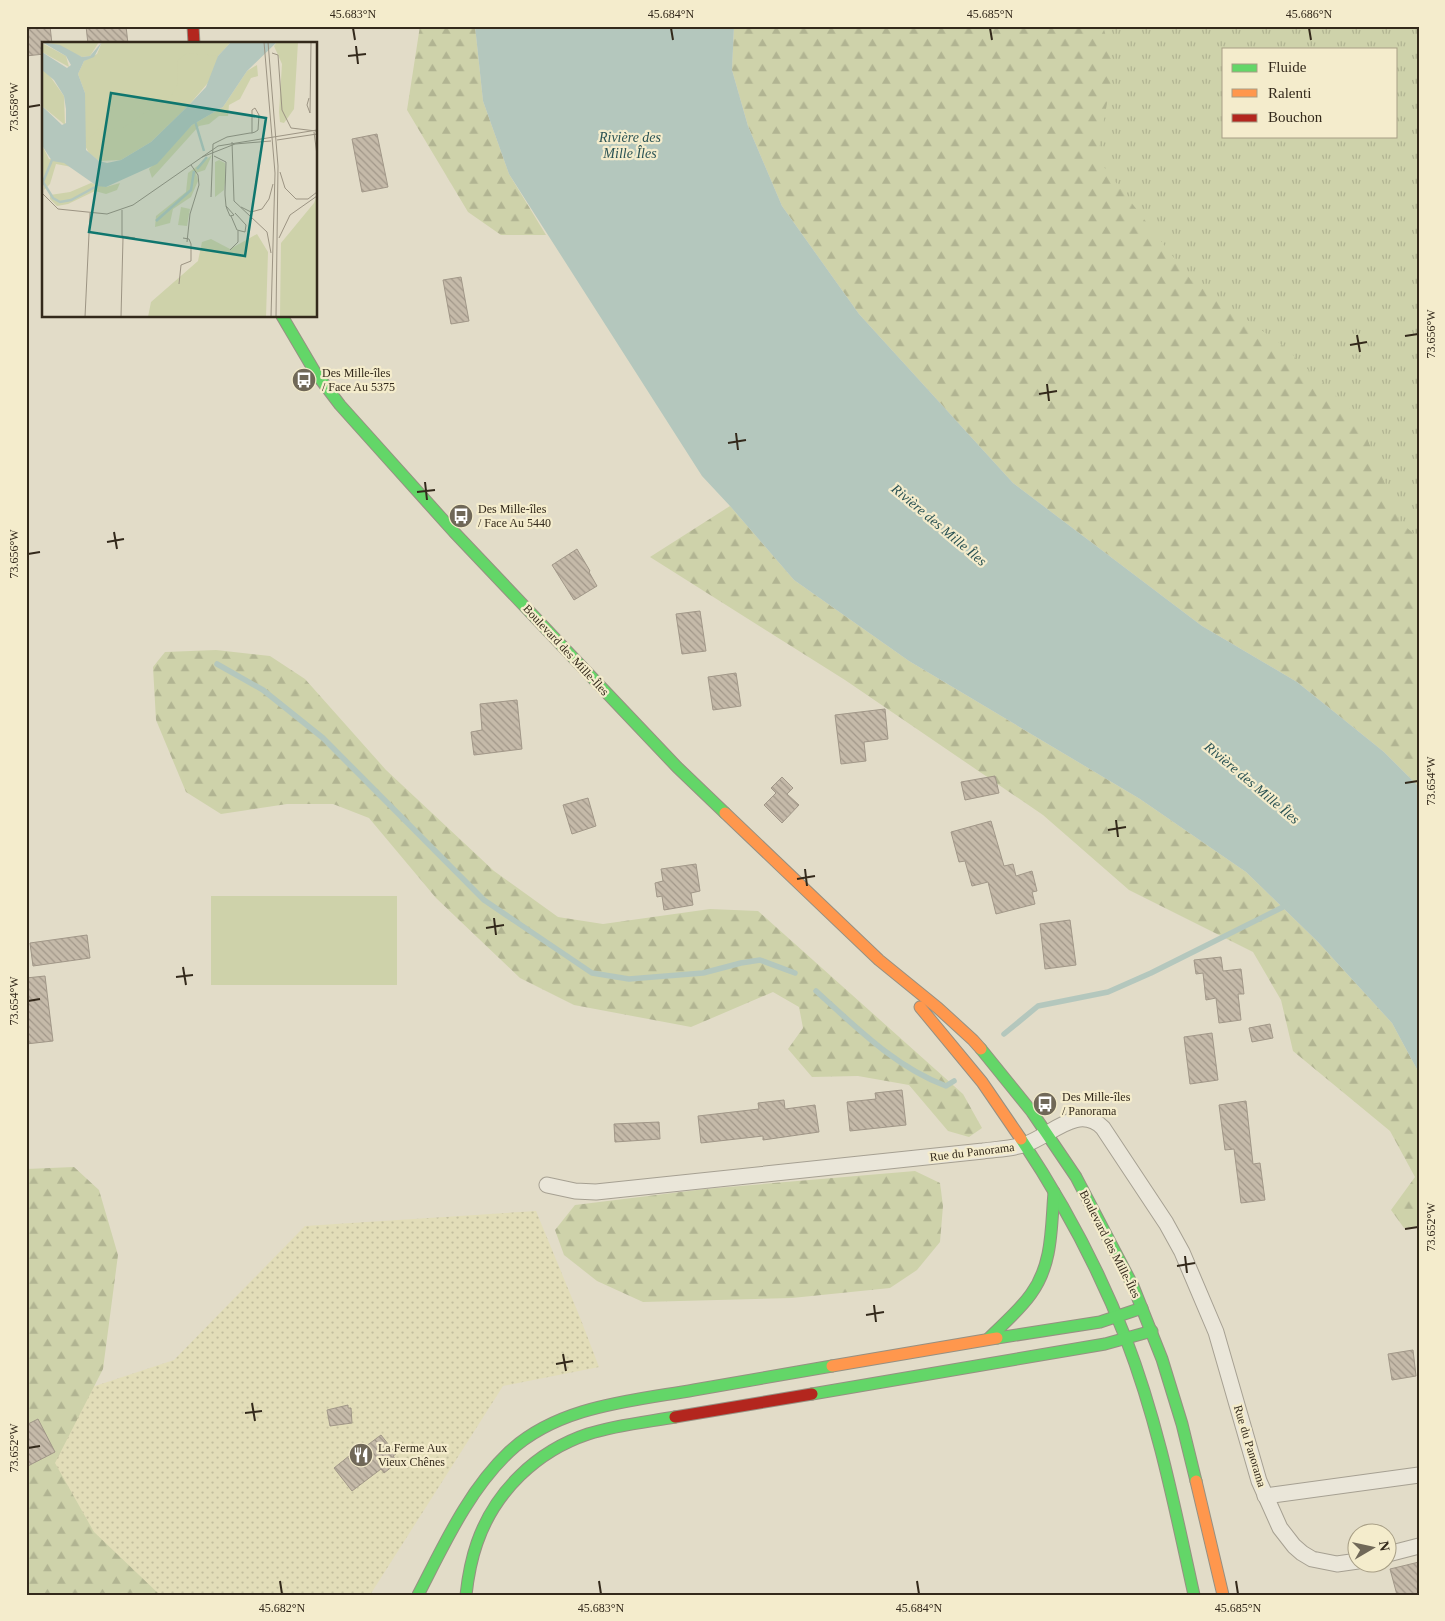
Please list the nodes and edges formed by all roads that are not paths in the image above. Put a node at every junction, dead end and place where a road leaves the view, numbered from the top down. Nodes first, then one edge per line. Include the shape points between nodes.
1 (193, 26) edge
2 (194, 42) edge
3 (283, 318) edge
4 (879, 960) junction
5 (1047, 1134) junction
6 (1025, 1144) junction
7 (547, 1185) dead end
8 (1054, 1192) junction
9 (1142, 1308) junction
10 (1116, 1318) junction
11 (1152, 1332) junction
12 (988, 1339) junction
13 (1126, 1340) junction
14 (1419, 1476) edge
15 (1265, 1496) junction
16 (1419, 1546) edge
17 (1398, 1551) edge
18 (1348, 1563) edge
19 (418, 1595) edge
20 (466, 1595) edge
21 (1194, 1595) edge
22 (1223, 1595) edge

1 - 2 main road
3 - 4 main road, Boulevard des Mille-Îles via 340,405 454,532 677,767
4 - 5 main road, Boulevard des Mille-Îles via 973,1040 1022,1097
4 - 6 main road, Boulevard des Mille-Îles via 961,1053
5 - 6 street, Rue du Panorama
5 - 9 main road, Boulevard des Mille-Îles via 1095,1209
5 - 15 street, Rue du Panorama via 1075,1119 1092,1119 1098,1123 1166,1223 1216,1332 1251,1458
6 - 7 street, Rue du Panorama via 608,1191 575,1191
6 - 8 main road, Boulevard des Mille-Îles
8 - 10 main road, Boulevard des Mille-Îles
8 - 12 main road via 1044,1273 1030,1296
9 - 10 main road
9 - 11 main road, Boulevard des Mille-Îles
10 - 12 main road
10 - 13 main road, Boulevard des Mille-Îles
11 - 13 main road
11 - 22 main road, Boulevard des Mille-Îles via 1182,1424
12 - 19 main road via 594,1408 549,1424 510,1450 486,1475 452,1529
13 - 20 main road via 587,1434 531,1464 502,1494 476,1544
13 - 21 main road, Boulevard des Mille-Îles via 1154,1429
14 - 15 street, Rue du Panorama
15 - 18 street, Rue du Panorama via 1280,1528 1302,1554 1326,1563
16 - 17 street

